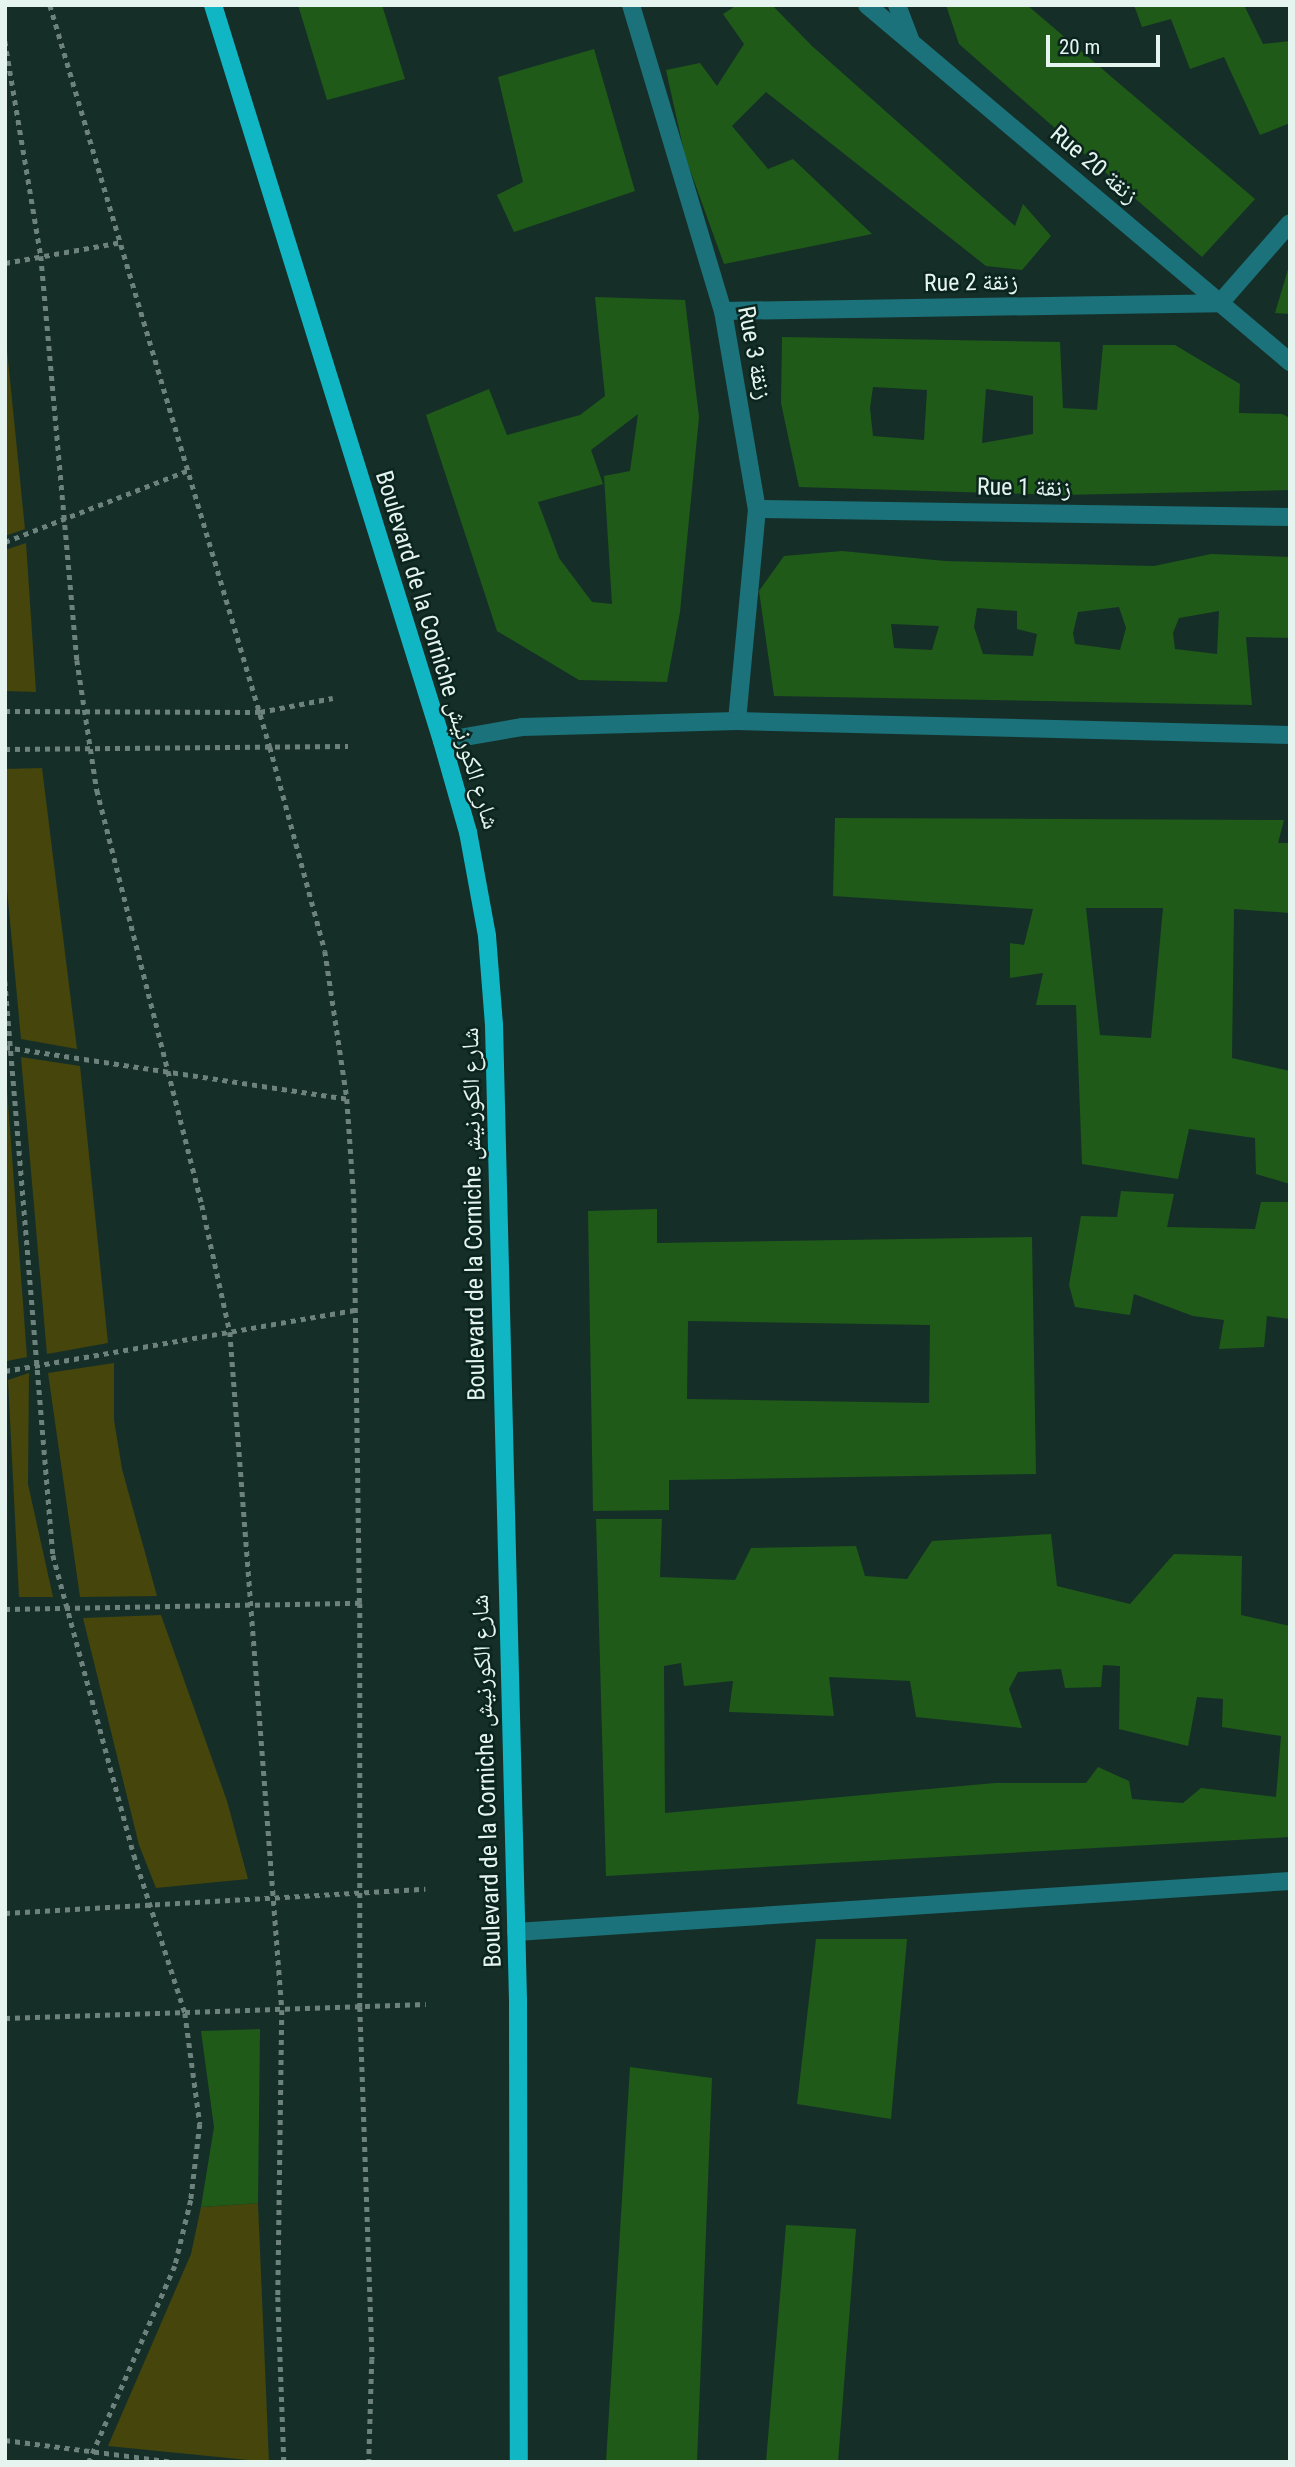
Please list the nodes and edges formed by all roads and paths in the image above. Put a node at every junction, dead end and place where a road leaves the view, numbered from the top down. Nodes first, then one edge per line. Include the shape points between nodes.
1 (50, 5) edge
2 (213, 5) edge
3 (631, 5) edge
4 (867, 5) edge
5 (897, 5) edge
6 (5, 41) edge
7 (911, 42) junction
8 (1290, 223) edge
9 (122, 242) junction
10 (41, 256) junction
11 (5, 263) edge
12 (1220, 303) junction
13 (723, 311) junction
14 (1290, 362) edge
15 (191, 469) junction
16 (757, 509) junction
17 (1290, 517) edge
18 (67, 518) junction
19 (5, 542) edge
20 (334, 698) dead end
21 (5, 710) edge
22 (84, 711) junction
23 (260, 712) junction
24 (737, 721) junction
25 (1290, 735) edge
26 (442, 741) junction
27 (348, 746) dead end
28 (270, 747) junction
29 (90, 748) junction
30 (5, 749) edge
31 (5, 981) edge
32 (8, 1047) edge
33 (170, 1074) junction
34 (347, 1099) junction
35 (355, 1310) junction
36 (230, 1332) junction
37 (39, 1366) junction
38 (5, 1371) edge
39 (360, 1603) junction
40 (251, 1605) junction
41 (66, 1608) junction
42 (5, 1609) edge
43 (1290, 1881) edge
44 (425, 1889) dead end
45 (360, 1893) junction
46 (275, 1898) junction
47 (150, 1905) junction
48 (5, 1913) edge
49 (516, 1933) junction
50 (426, 2004) dead end
51 (360, 2007) junction
52 (282, 2010) junction
53 (186, 2013) junction
54 (5, 2018) edge
55 (5, 2440) edge
56 (94, 2452) junction
57 (89, 2462) edge
58 (174, 2462) edge
59 (284, 2462) edge
60 (369, 2462) edge
61 (519, 2462) edge

1 - 9 path
2 - 26 main road, Boulevard de la Corniche شارع الكورنيش
3 - 13 street, Rue 3 زنقة
4 - 7 street, Rue 20 زنقة
5 - 7 street
6 - 10 path
7 - 12 street, Rue 20 زنقة
8 - 12 street
9 - 10 path
9 - 15 path
10 - 11 path
10 - 18 path
12 - 13 street, Rue 2 زنقة
12 - 14 street, Rue 20 زنقة
13 - 16 street, Rue 3 زنقة
15 - 18 path
15 - 23 path
16 - 17 street, Rue 1 زنقة
16 - 24 street, Rue 3 زنقة
18 - 19 path
18 - 22 path
20 - 23 path
21 - 22 path
22 - 23 path
22 - 29 path
23 - 28 path
24 - 25 street
24 - 26 street via 522,727
26 - 49 main road, Boulevard de la Corniche شارع الكورنيش via 481,896 494,1025
27 - 28 path
28 - 29 path
28 - 34 path via 325,951
29 - 30 path
29 - 33 path via 109,848
31 - 32 path
32 - 33 path
32 - 37 path
33 - 34 path
33 - 36 path
34 - 35 path
35 - 36 path
35 - 39 path
36 - 37 path
36 - 40 path
37 - 38 path
37 - 41 path via 46,1506
39 - 40 path
39 - 45 path
40 - 41 path
40 - 46 path
41 - 42 path
41 - 47 path
43 - 49 street
44 - 45 path
45 - 46 path
45 - 51 path
46 - 47 path
46 - 52 path
47 - 48 path
47 - 53 path
49 - 61 main road, Boulevard de la Corniche شارع الكورنيش
50 - 51 path
51 - 52 path
51 - 60 path via 372,2359
52 - 53 path
52 - 59 path via 278,2297
53 - 54 path
53 - 56 path via 200,2124 191,2200 175,2266
55 - 56 path
56 - 57 path
56 - 58 path

